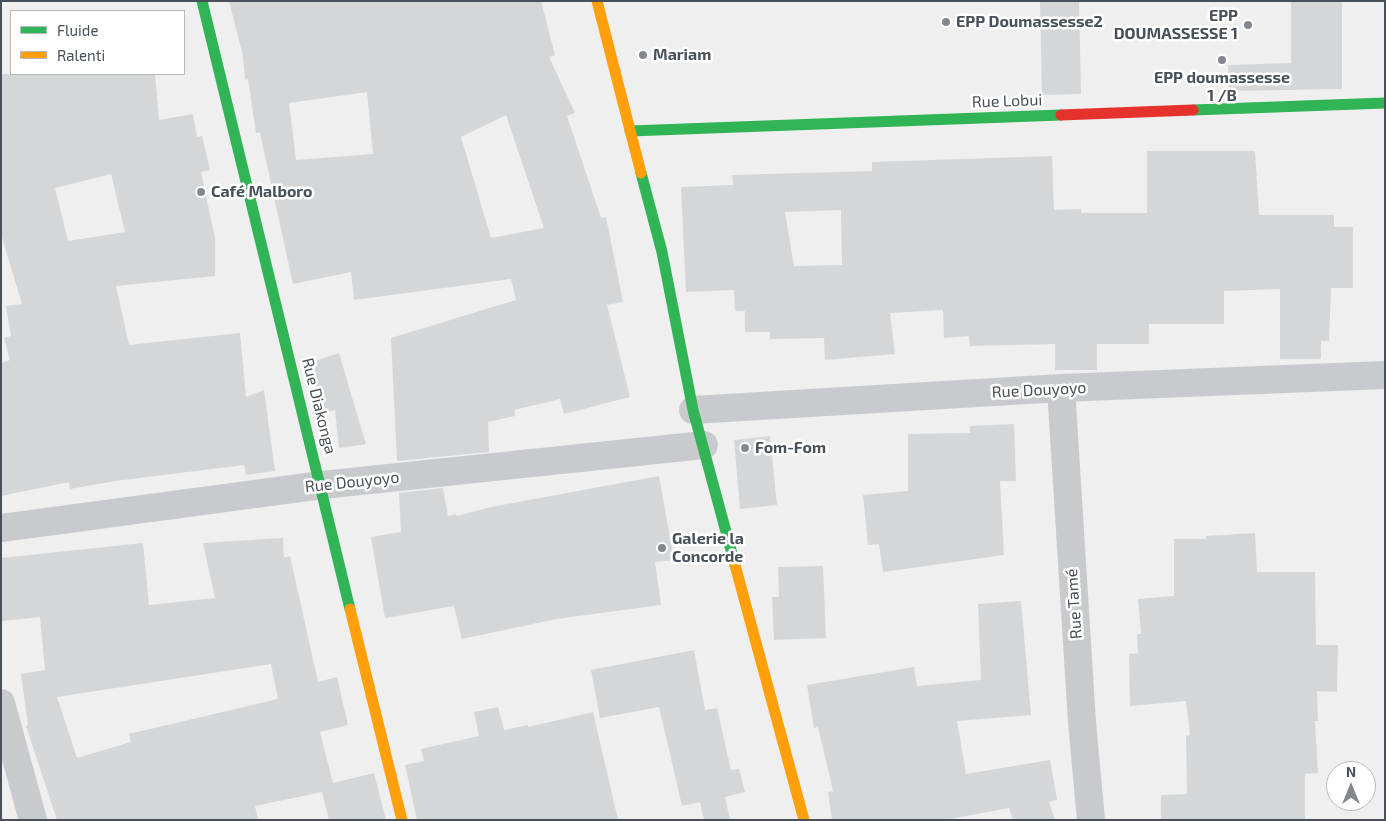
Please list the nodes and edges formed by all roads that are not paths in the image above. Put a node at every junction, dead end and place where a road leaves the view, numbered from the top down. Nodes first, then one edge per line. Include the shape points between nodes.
1 (202, 1) edge
2 (597, 1) edge
3 (1385, 103) edge
4 (630, 131) junction
5 (1385, 376) edge
6 (1061, 388) junction
7 (693, 410) junction
8 (704, 446) junction
9 (322, 485) junction
10 (1, 528) edge
11 (1, 703) edge
12 (33, 820) edge
13 (402, 820) edge
14 (804, 820) edge
15 (1092, 820) edge

1 - 9 street, Rue Diakonga
2 - 4 street
3 - 4 street, Rue Lobui
4 - 7 street via 662,252
5 - 6 street, Rue Douyoyo
6 - 7 street, Rue Douyoyo
6 - 15 street, Rue Tamé via 1082,722
7 - 8 street
8 - 9 street, Rue Douyoyo
8 - 14 street
9 - 10 street, Rue Douyoyo
9 - 13 street, Rue Diakonga
11 - 12 street

